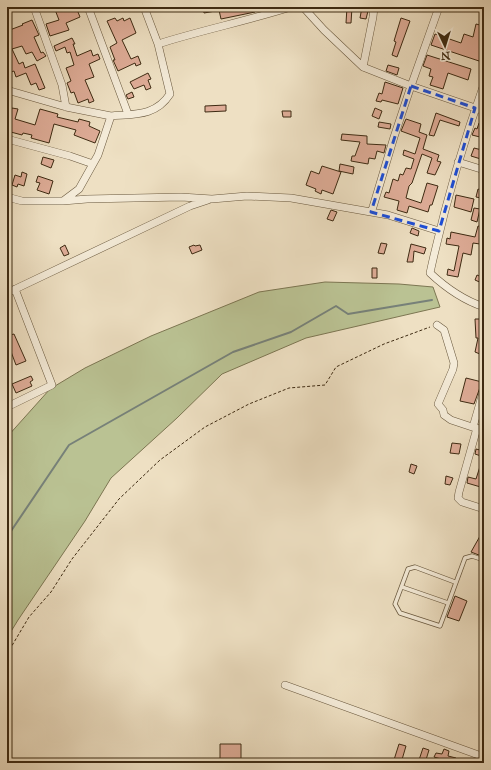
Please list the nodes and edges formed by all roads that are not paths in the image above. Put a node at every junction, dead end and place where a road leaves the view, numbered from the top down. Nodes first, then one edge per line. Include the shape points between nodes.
1 (34, 7) edge
2 (88, 7) edge
3 (144, 7) edge
4 (291, 7) edge
5 (303, 7) edge
6 (374, 7) edge
7 (439, 7) edge
8 (158, 44) junction
9 (362, 67) junction
10 (484, 84) edge
11 (410, 86) junction
12 (7, 90) edge
13 (66, 107) junction
14 (475, 108) junction
15 (484, 111) edge
16 (128, 114) junction
17 (111, 116) junction
18 (7, 138) edge
19 (458, 162) junction
20 (93, 164) junction
21 (484, 170) edge
22 (7, 197) edge
23 (212, 199) junction
24 (22, 201) junction
25 (63, 201) junction
26 (7, 202) edge
27 (370, 212) junction
28 (439, 231) junction
29 (15, 289) junction
30 (7, 293) edge
31 (484, 307) edge
32 (437, 325) road end
33 (484, 389) edge
34 (7, 407) edge
35 (478, 429) edge
36 (484, 509) edge
37 (484, 560) edge
38 (455, 582) junction
39 (402, 587) junction
40 (448, 603) junction
41 (285, 685) dead end
42 (484, 757) edge

1 - 13 street via 62,85
2 - 16 street
3 - 8 street
4 - 8 street
5 - 9 street
6 - 9 street
7 - 11 street
8 - 16 street via 170,94 164,103 148,112
9 - 11 street
10 - 14 street
11 - 14 street
11 - 27 street
12 - 13 street
13 - 17 street
14 - 15 street
14 - 19 street
16 - 17 street
17 - 20 street
18 - 20 street
19 - 21 street
19 - 28 street
20 - 25 street via 79,189
22 - 24 street
23 - 25 street via 173,197
23 - 27 street via 247,196 291,198
23 - 29 street via 190,206
24 - 25 street
24 - 26 street
27 - 28 street
28 - 31 street via 430,274 448,289 473,304
29 - 30 street
29 - 34 street via 52,385
32 - 35 street via 444,330 454,363 438,404 447,418
33 - 35 street
35 - 36 street via 458,498 462,502
37 - 38 lane via 472,556 465,558
38 - 39 lane via 415,567 408,569
38 - 40 lane
39 - 40 lane
39 - 40 lane via 395,604 400,612 440,626
41 - 42 street

